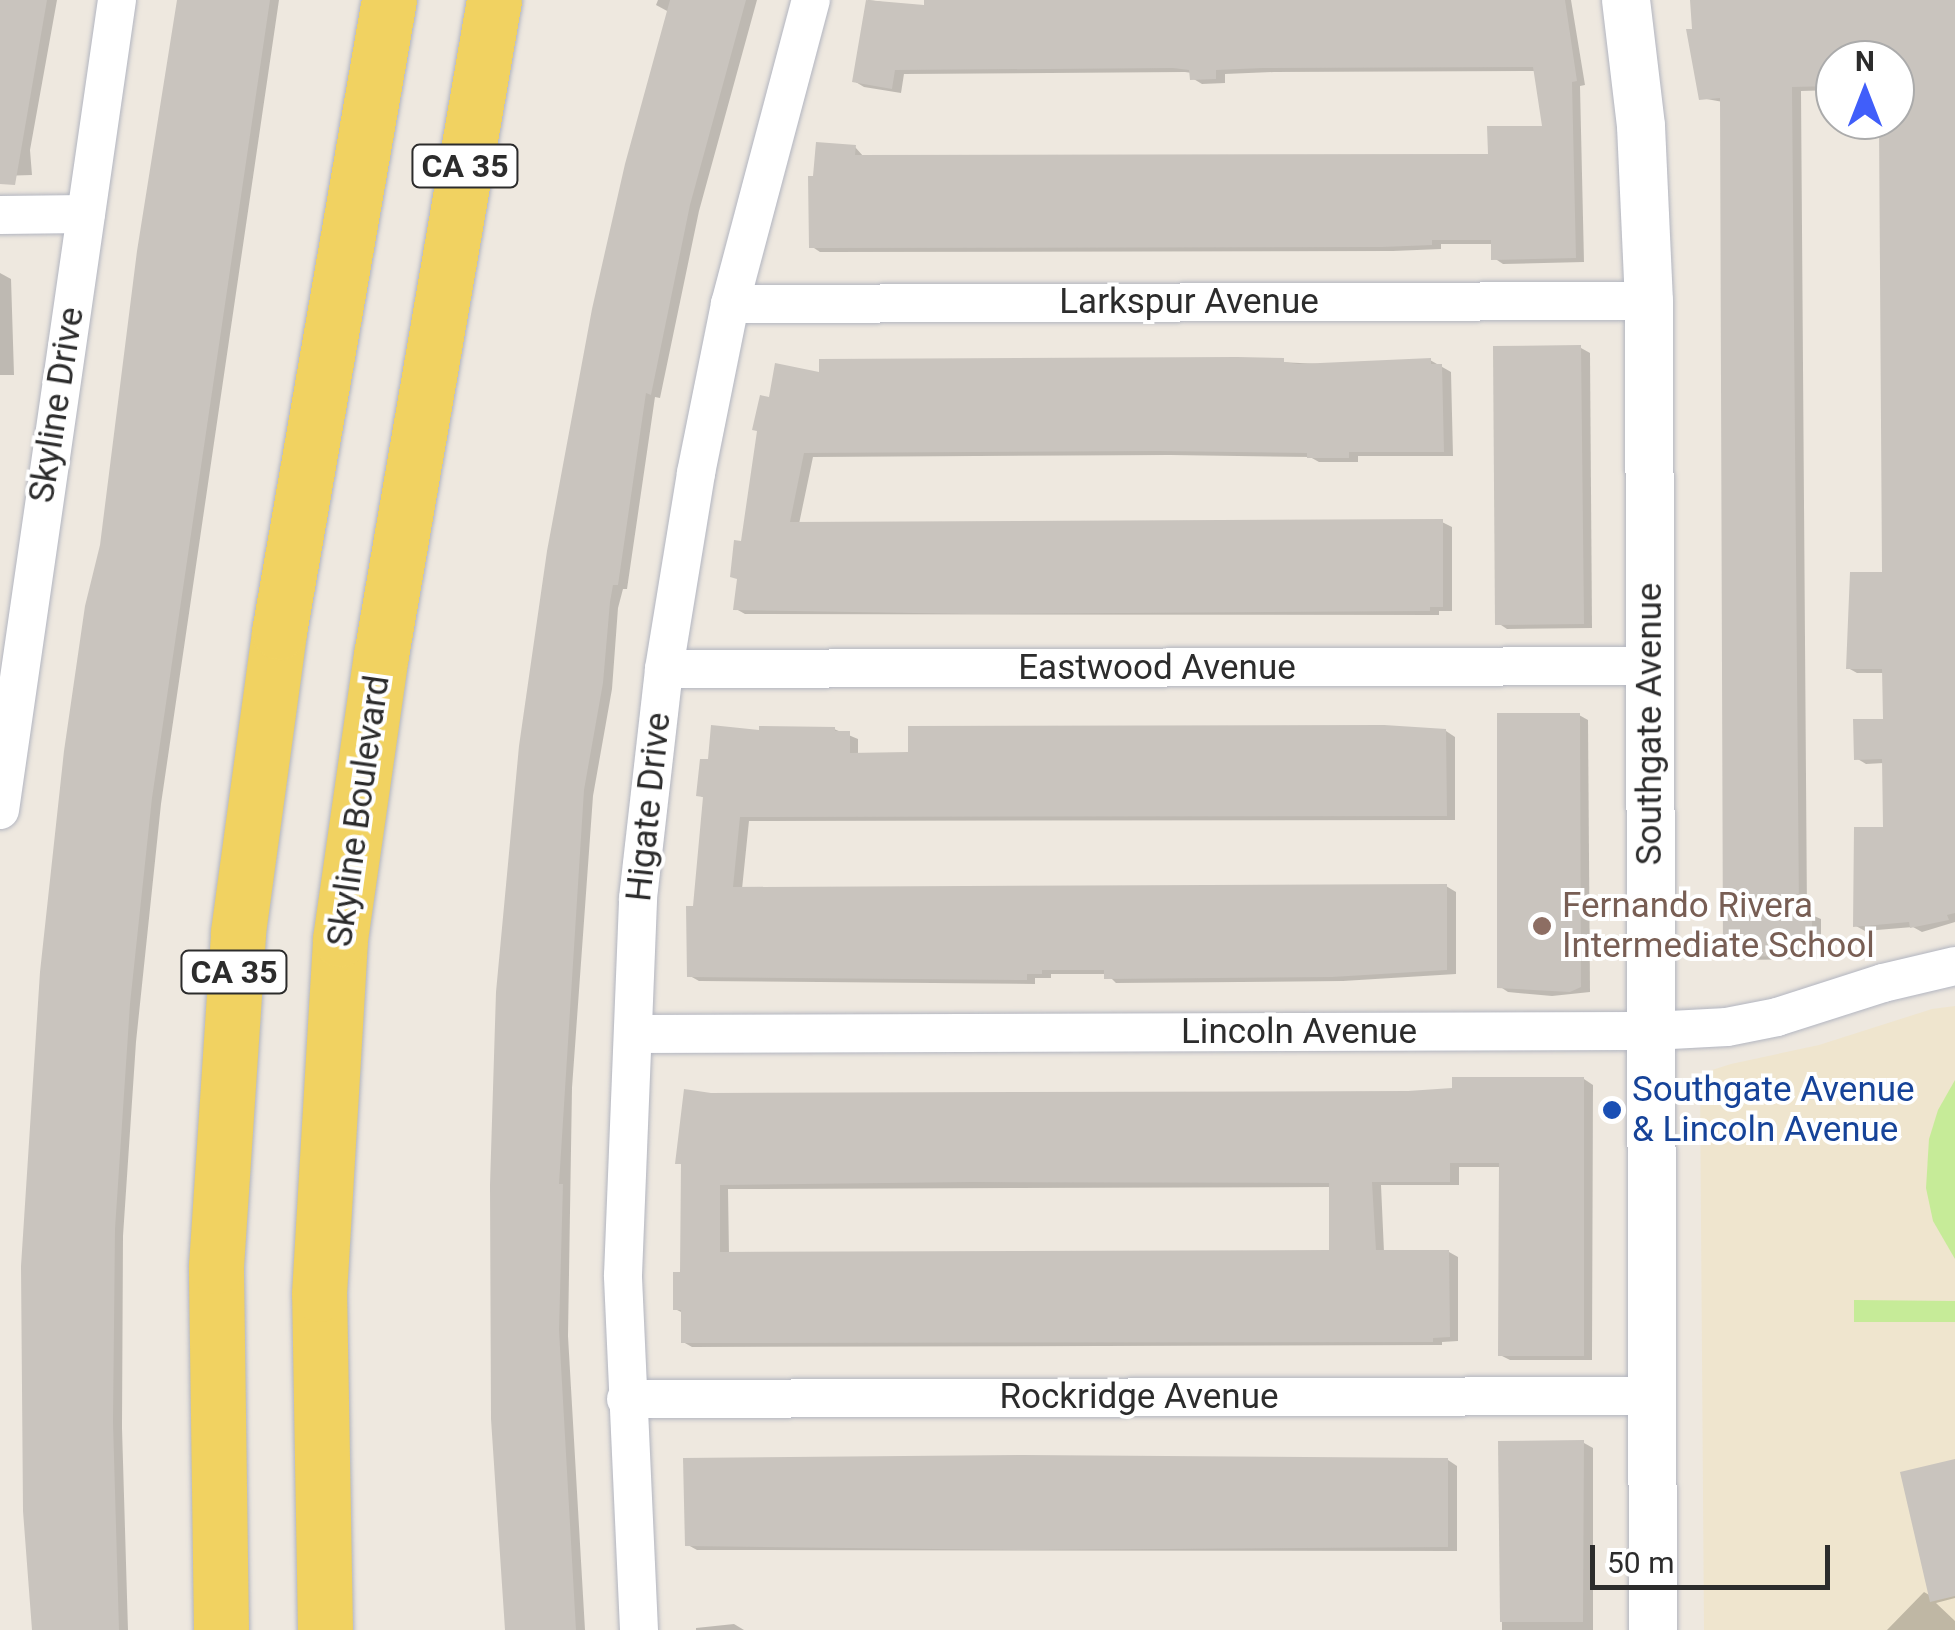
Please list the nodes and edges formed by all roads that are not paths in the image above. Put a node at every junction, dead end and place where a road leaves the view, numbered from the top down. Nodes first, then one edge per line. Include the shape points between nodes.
1 (117, 0) edge
2 (389, 0) edge
3 (494, 0) edge
4 (811, 0) edge
5 (1626, 0) edge
6 (86, 214) junction
7 (0, 215) edge
8 (1649, 301) junction
9 (730, 304) junction
10 (15, 582) edge
11 (1650, 666) junction
12 (664, 669) junction
13 (0, 810) edge
14 (1955, 966) edge
15 (1652, 1031) junction
16 (634, 1034) junction
17 (1652, 1396) junction
18 (626, 1399) junction
19 (221, 1630) edge
20 (325, 1630) edge
21 (638, 1630) edge
22 (1653, 1630) edge

1 - 6 street, Skyline Drive
2 - 19 main road, CA 35 via 274,667 238,932 216,1266
3 - 20 main road, Skyline Boulevard / CA 35 via 386,621 340,939 319,1294
4 - 9 street, Higate Drive
5 - 8 street, Southgate Avenue via 1641,126
6 - 7 street
6 - 10 street, Skyline Drive
8 - 9 street, Larkspur Avenue
8 - 11 street, Southgate Avenue
9 - 12 street, Higate Drive
10 - 13 street, Skyline Drive
11 - 12 street, Eastwood Avenue
11 - 15 street, Southgate Avenue
12 - 16 street, Higate Drive via 638,898
14 - 15 street, Lincoln Avenue via 1777,1017
15 - 16 street, Lincoln Avenue
15 - 17 street, Southgate Avenue
16 - 18 street, Higate Drive via 625,1166
17 - 18 street, Rockridge Avenue
17 - 22 street, Southgate Avenue
18 - 21 street, Higate Drive

